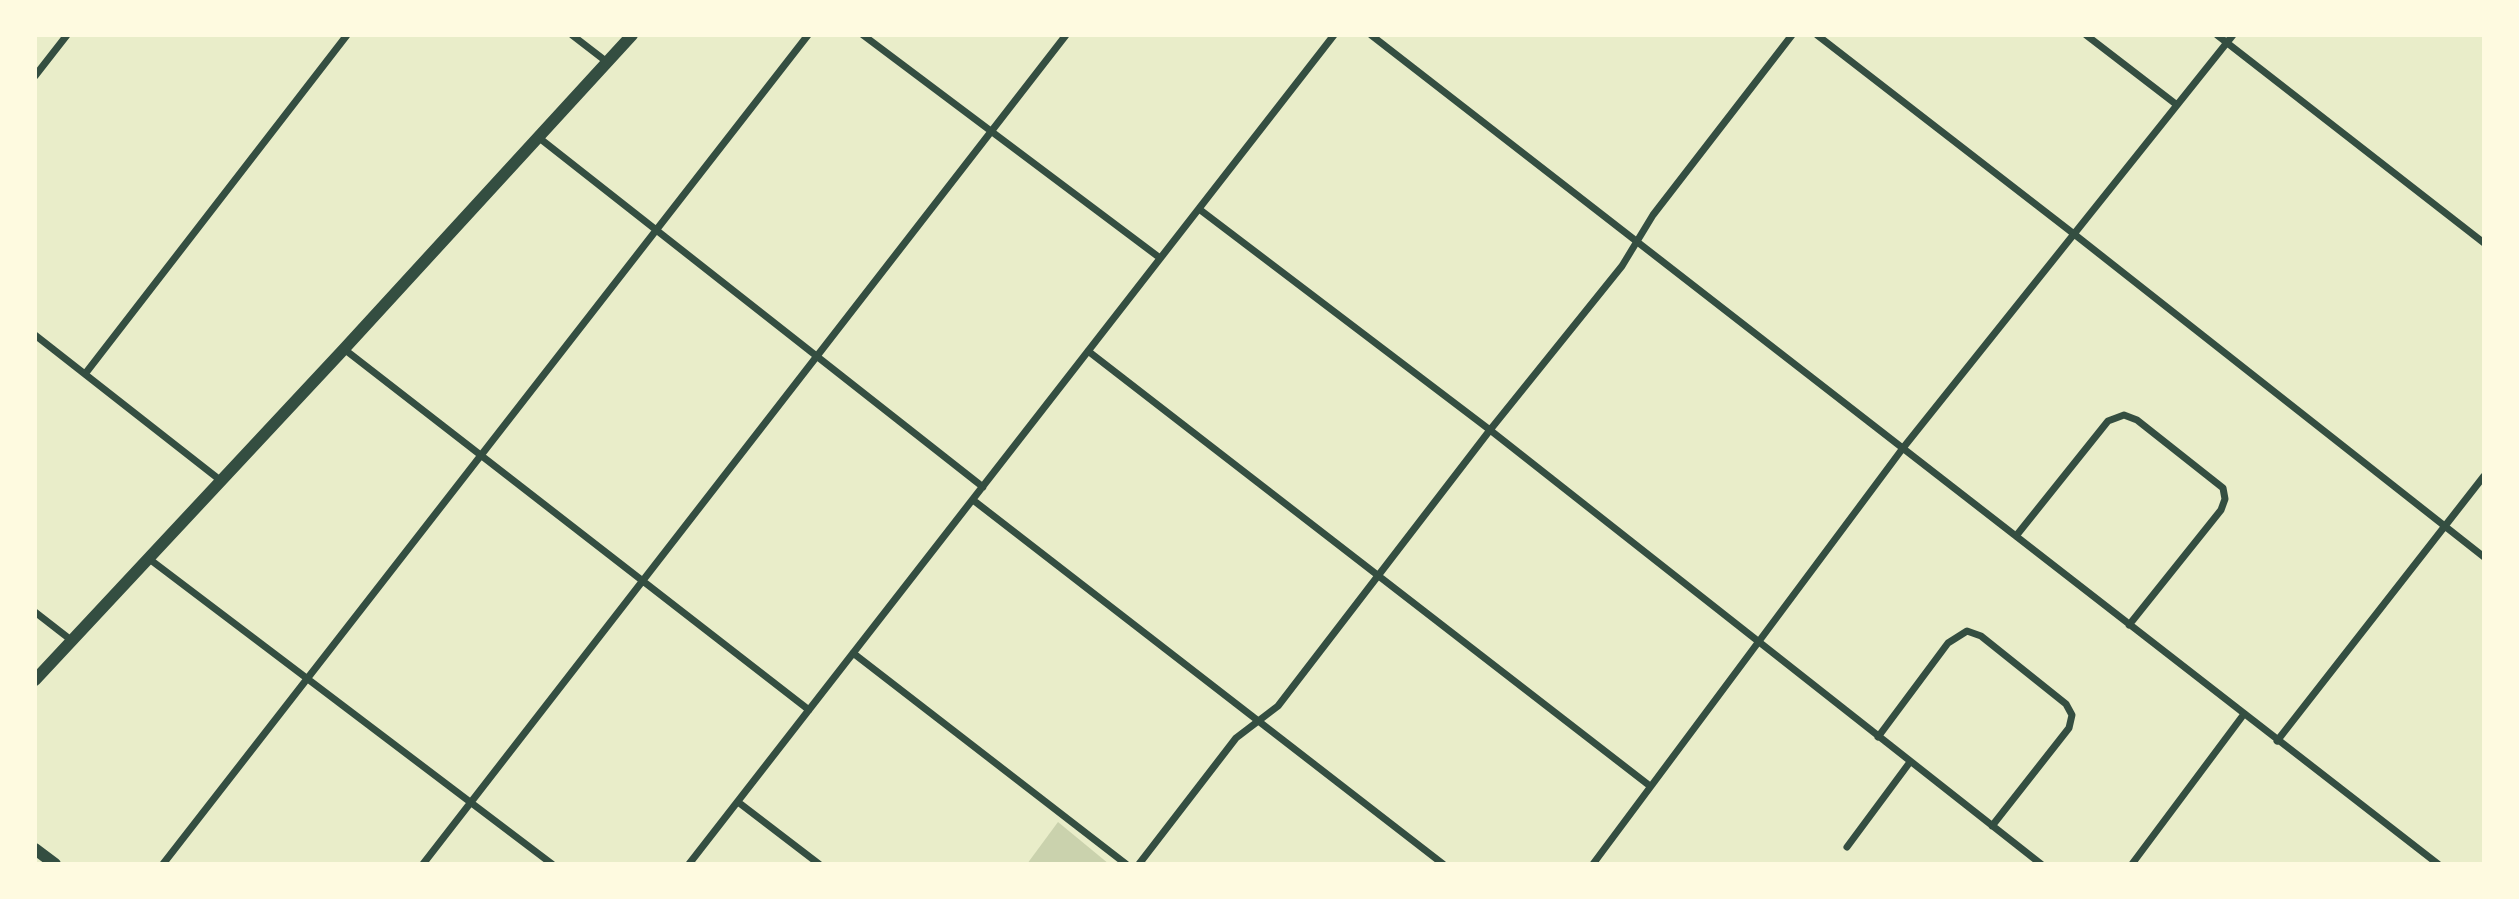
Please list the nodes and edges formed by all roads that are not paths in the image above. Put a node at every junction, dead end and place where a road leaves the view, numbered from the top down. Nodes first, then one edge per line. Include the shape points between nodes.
1 (67, 35) edge
2 (347, 35) edge
3 (572, 35) edge
4 (632, 35) edge
5 (808, 35) edge
6 (863, 35) edge
7 (1066, 35) edge
8 (1334, 35) edge
9 (1371, 35) edge
10 (1792, 35) edge
11 (1817, 35) edge
12 (2086, 35) edge
13 (2217, 35) edge
14 (2234, 35) edge
15 (2227, 43) junction
16 (607, 62) junction
17 (35, 76) edge
18 (2177, 105) junction
19 (992, 132) junction
20 (538, 137) junction
21 (1199, 209) junction
22 (656, 230) junction
23 (2074, 234) junction
24 (1637, 242) junction
25 (2484, 243) edge
26 (1160, 258) junction
27 (35, 335) edge
28 (344, 349) junction
29 (1088, 351) junction
30 (817, 357) junction
31 (85, 374) junction
32 (1490, 430) junction
33 (1903, 448) junction
34 (481, 455) junction
35 (2484, 476) edge
36 (220, 480) junction
37 (982, 487) junction
38 (973, 500) junction
39 (2445, 527) junction
40 (2016, 536) junction
41 (2484, 557) edge
42 (148, 558) junction
43 (1378, 574) junction
44 (643, 581) junction
45 (35, 612) edge
46 (2130, 625) junction
47 (71, 640) junction
48 (1757, 642) junction
49 (853, 653) junction
50 (307, 678) junction
51 (35, 680) edge
52 (809, 710) junction
53 (2244, 714) junction
54 (1259, 721) junction
55 (1878, 737) junction
56 (2277, 741) junction
57 (1910, 762) junction
58 (1650, 786) junction
59 (738, 802) junction
60 (471, 803) junction
61 (1992, 826) junction
62 (1847, 847) dead end
63 (35, 849) edge
64 (55, 864) edge
65 (163, 864) edge
66 (423, 864) edge
67 (552, 864) edge
68 (689, 864) edge
69 (819, 864) edge
70 (1126, 864) edge
71 (1139, 864) edge
72 (1443, 864) edge
73 (1593, 864) edge
74 (2041, 864) edge
75 (2132, 864) edge
76 (2438, 864) edge

1 - 17 street
2 - 31 street
3 - 16 street
4 - 16 street
5 - 22 street
6 - 19 street
7 - 19 street
8 - 21 street
9 - 24 street
10 - 24 street
11 - 23 street
12 - 18 street
13 - 15 street
14 - 15 street
15 - 18 street
15 - 25 street
16 - 20 street
18 - 23 street
19 - 26 street
19 - 30 street
20 - 22 street
20 - 28 street
21 - 26 street
21 - 32 street
22 - 30 street
22 - 34 street
23 - 33 street
23 - 39 street
24 - 32 street
24 - 33 street
26 - 29 street
27 - 31 street
28 - 34 street
28 - 36 street
29 - 37 street
29 - 43 street
30 - 37 street
30 - 44 street
31 - 36 street
32 - 43 street
32 - 48 street
33 - 40 street
33 - 48 street
34 - 44 street
34 - 50 street
35 - 39 street
36 - 42 street
37 - 38 street
38 - 49 street
38 - 54 street
39 - 41 street
39 - 56 street
40 - 46 street
40 - 46 street via 2108,421 2124,415 2148,428 2223,488 2225,499
42 - 47 street
42 - 50 street
43 - 54 street via 1278,706
43 - 58 street
44 - 52 street
44 - 60 street
45 - 47 street
46 - 53 street
47 - 51 street
48 - 55 street
48 - 58 street
49 - 52 street
49 - 70 street
50 - 60 street
50 - 65 street
52 - 59 street
53 - 56 street
53 - 75 street
54 - 71 street via 1236,738
54 - 72 street
55 - 57 street
55 - 61 street via 1948,643 1967,631 1981,636 2066,705 2072,715 2069,728
56 - 76 street
57 - 61 street
57 - 62 street
58 - 73 street
59 - 68 street
59 - 69 street
60 - 66 street
60 - 67 street
61 - 74 street
63 - 64 street

